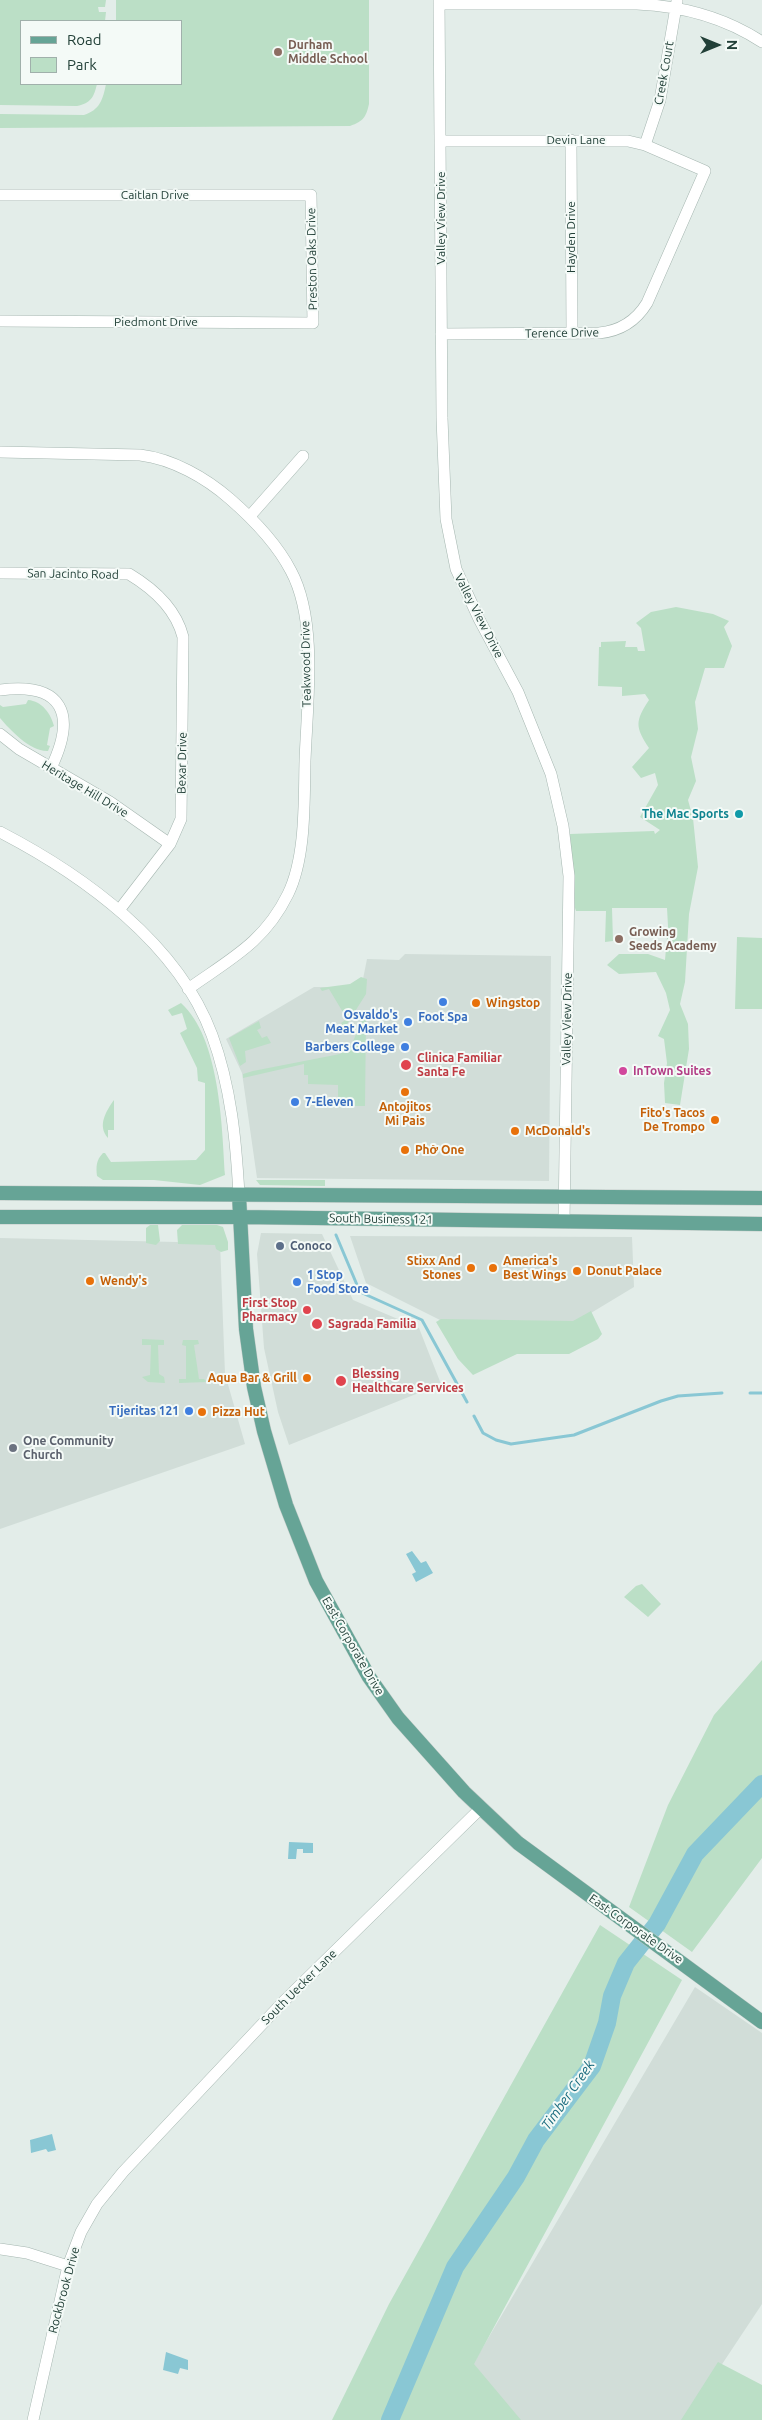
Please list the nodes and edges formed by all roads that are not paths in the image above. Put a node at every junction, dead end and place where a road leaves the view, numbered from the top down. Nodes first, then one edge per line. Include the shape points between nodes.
1 (439, 2) edge
2 (563, 2) edge
3 (676, 4) edge
4 (762, 42) edge
5 (571, 140) junction
6 (440, 141) junction
7 (645, 145) junction
8 (705, 171) joint
9 (0, 195) edge
10 (311, 195) joint
11 (0, 320) edge
12 (313, 323) joint
13 (572, 333) junction
14 (441, 334) junction
15 (0, 452) edge
16 (303, 456) dead end
17 (250, 516) junction
18 (0, 573) edge
19 (165, 603) joint
20 (0, 690) edge
21 (0, 734) edge
22 (51, 768) junction
23 (0, 832) edge
24 (170, 844) junction
25 (120, 910) junction
26 (188, 989) junction
27 (0, 1193) edge
28 (239, 1195) junction
29 (564, 1197) junction
30 (762, 1198) edge
31 (0, 1217) edge
32 (240, 1217) junction
33 (564, 1222) junction
34 (762, 1224) edge
35 (481, 1808) junction
36 (762, 2022) edge
37 (123, 2172) joint
38 (0, 2249) edge
39 (68, 2266) junction
40 (33, 2420) edge

1 - 2 street
1 - 6 street, Valley View Drive
2 - 3 street
3 - 4 street via 723,21
3 - 7 street, Creek Court via 660,100
5 - 6 street, Devin Lane
5 - 7 street, Devin Lane via 628,141
5 - 13 street, Hayden Drive
6 - 14 street, Valley View Drive
7 - 8 street, Devin Lane
8 - 13 street, Terence Drive via 638,315 614,331
9 - 10 street, Caitlan Drive
10 - 12 street, Preston Oaks Drive
11 - 12 street, Piedmont Drive
13 - 14 street, Terence Drive
14 - 29 street, Valley View Drive via 444,487 450,546 469,599 518,692 537,736 551,774 563,826 569,876
15 - 17 street, Teakwood Drive via 150,456 192,472
16 - 17 street
17 - 26 street, Teakwood Drive via 291,570 307,623 304,797 299,860 288,893 267,929
18 - 19 street, San Jacinto Road via 129,574
19 - 24 street, Bexar Drive via 179,620 183,638 181,819
20 - 22 street via 39,690 62,710 65,728
21 - 22 street, Heritage Hill Drive via 18,750
22 - 24 street, Heritage Hill Drive via 110,802
23 - 25 street via 73,874
24 - 25 street, Bexar Drive
25 - 26 street via 160,951
26 - 28 street via 212,1034 225,1077 236,1138
27 - 28 main road, South Business 121
28 - 29 main road, South Business 121
28 - 32 main road, East Corporate Drive
29 - 30 main road, South Business 121
29 - 33 street, Valley View Drive
31 - 32 main road, South Business 121
32 - 33 main road, South Business 121
32 - 35 main road, East Corporate Drive via 244,1313 254,1387 270,1454 300,1543 326,1600 369,1677 398,1718
33 - 34 main road, South Business 121
35 - 36 main road, East Corporate Drive via 518,1843
35 - 37 street, South Uecker Lane via 287,1998
37 - 39 street, Rockbrook Drive via 97,2204 81,2232
38 - 39 street via 27,2253
39 - 40 street, Rockbrook Drive

